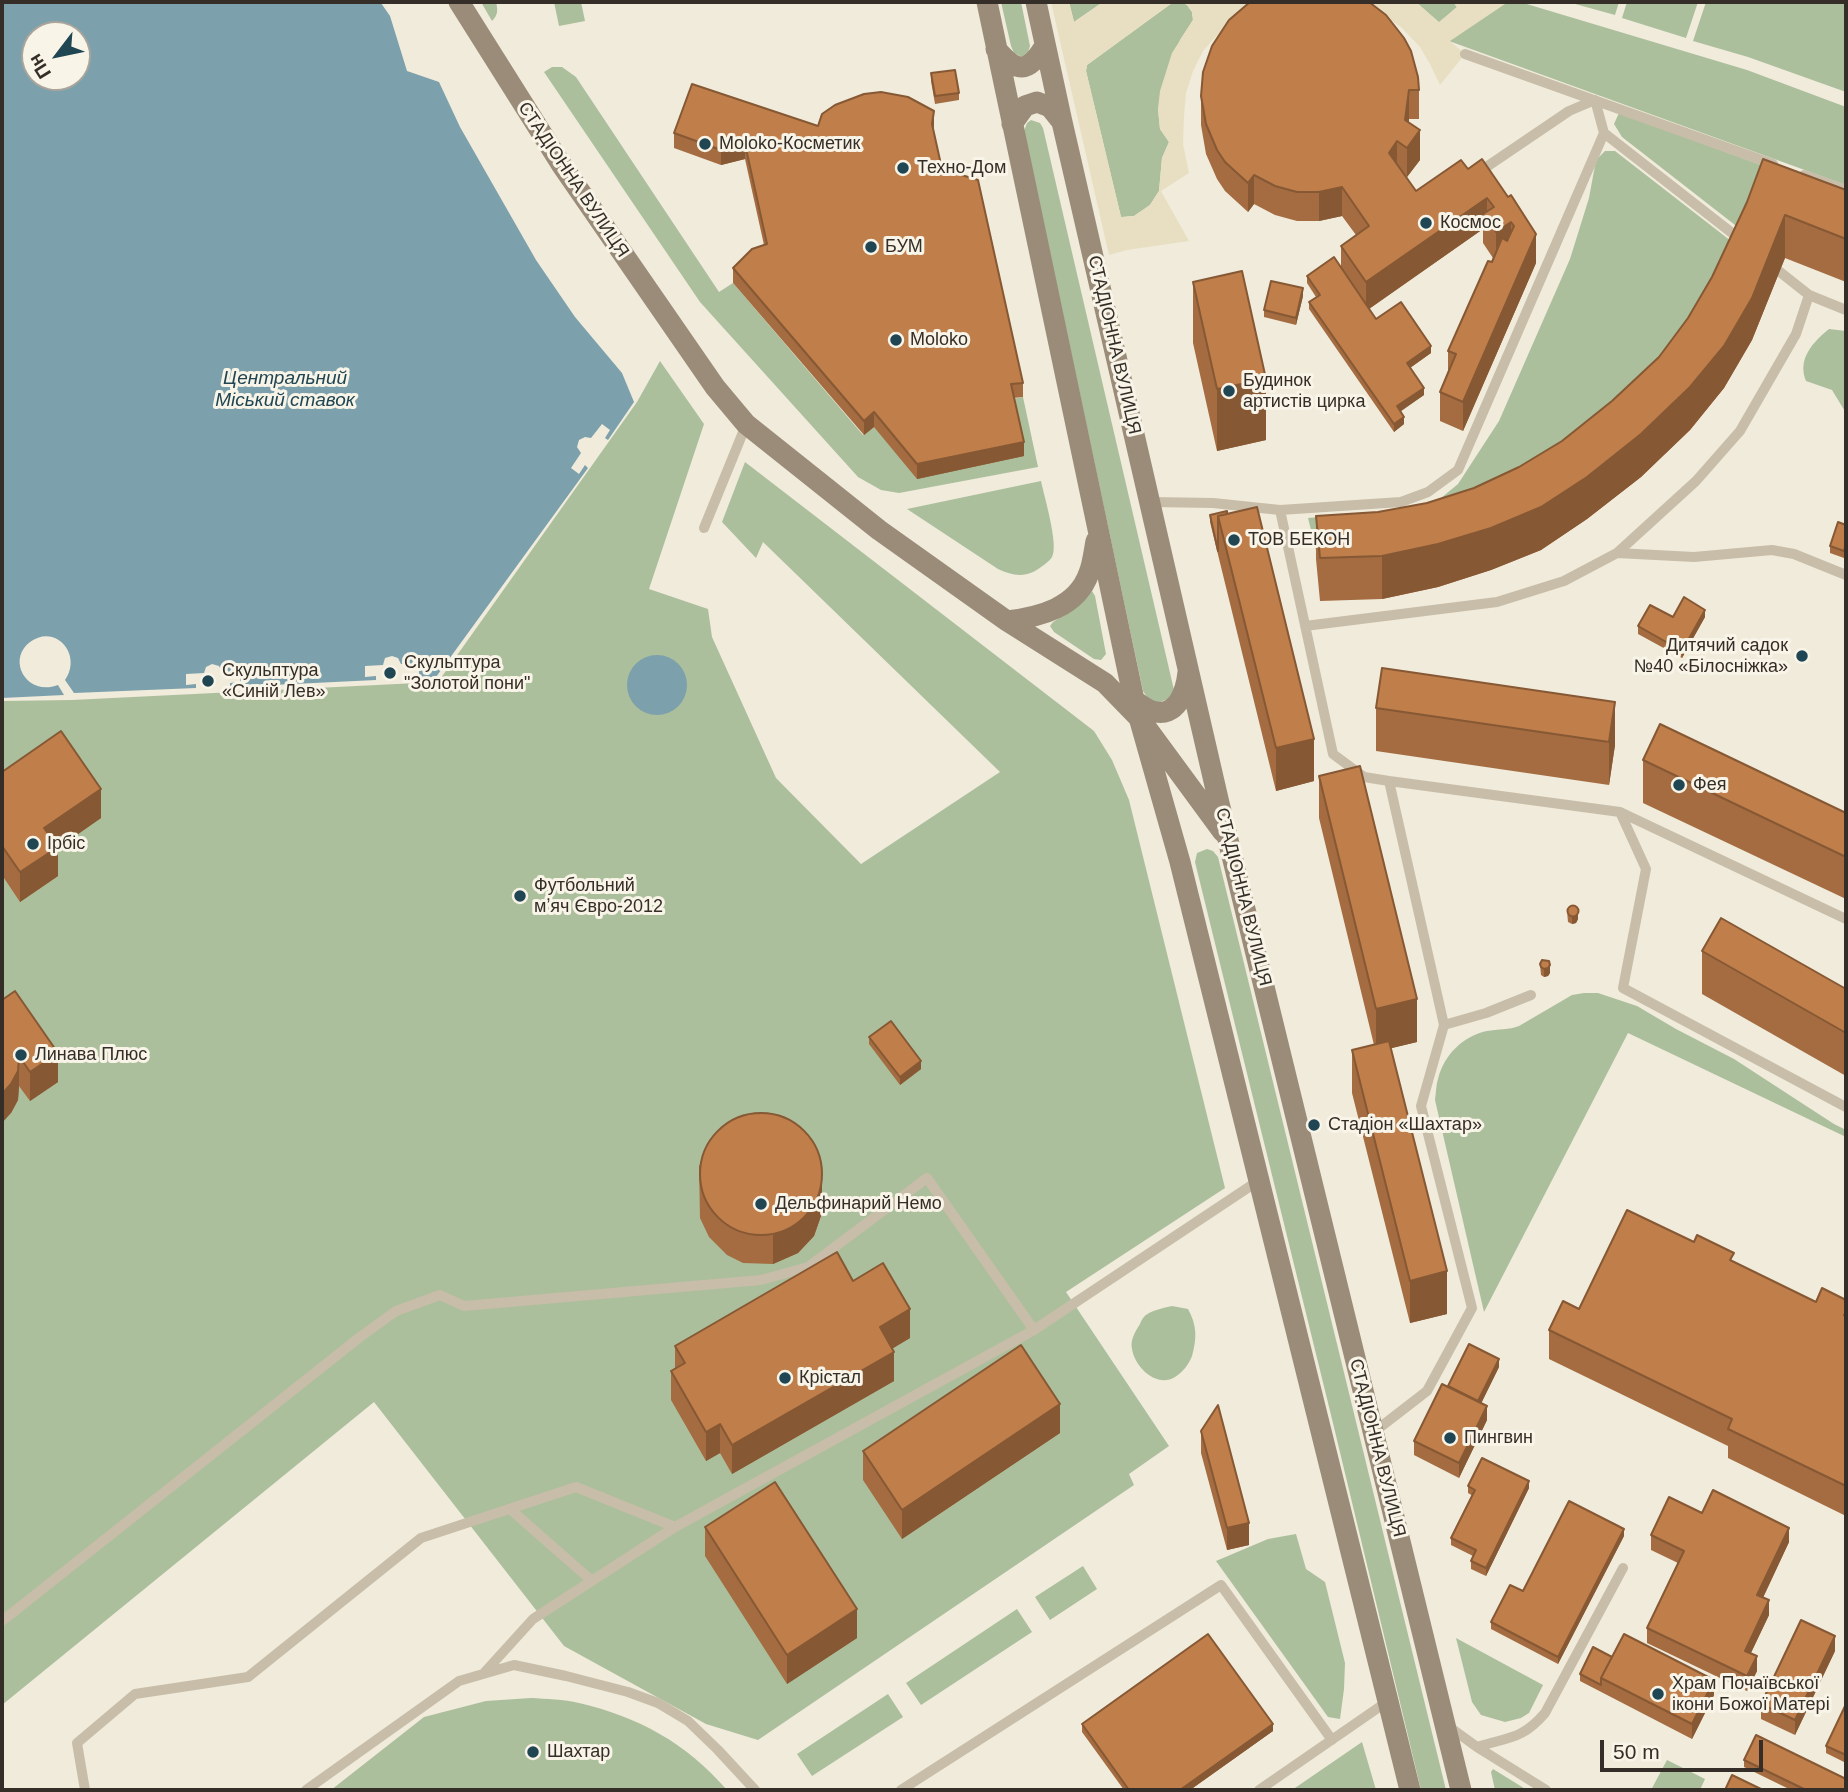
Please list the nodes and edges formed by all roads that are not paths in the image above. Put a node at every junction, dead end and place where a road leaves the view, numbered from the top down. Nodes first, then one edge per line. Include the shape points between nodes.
1 (459, 2) edge
2 (986, 2) edge
3 (1036, 2) edge
4 (1045, 46) junction
5 (996, 49) junction
6 (1465, 54) dead end
7 (1595, 100) junction
8 (1062, 122) junction
9 (1012, 124) junction
10 (1604, 133) junction
11 (1783, 167) edge
12 (1479, 172) edge
13 (1796, 172) edge
14 (1846, 190) edge
15 (1746, 244) edge
16 (1780, 272) dead end
17 (1809, 295) junction
18 (1846, 310) edge
19 (746, 424) junction
20 (1151, 502) junction
21 (1280, 510) junction
22 (704, 528) dead end
23 (1098, 532) junction
24 (1617, 553) junction
25 (1846, 575) edge
26 (1007, 621) junction
27 (1305, 626) junction
28 (1189, 669) junction
29 (1137, 709) junction
30 (1389, 781) junction
31 (1620, 811) junction
32 (1228, 839) junction
33 (1846, 919) edge
34 (1531, 995) dead end
35 (1444, 1024) junction
36 (1846, 1107) edge
37 (1259, 1180) junction
38 (1034, 1330) junction
39 (1373, 1433) junction
40 (510, 1509) junction
41 (675, 1527) junction
42 (1623, 1568) dead end
43 (592, 1581) junction
44 (2, 1621) edge
45 (484, 1673) junction
46 (1388, 1701) junction
47 (1445, 1723) junction
48 (1332, 1740) junction
49 (1477, 1747) junction
50 (85, 1790) edge
51 (306, 1790) edge
52 (755, 1790) edge
53 (901, 1790) edge
54 (1259, 1790) edge
55 (1410, 1790) edge
56 (1461, 1790) edge
57 (1546, 1790) edge

1 - 19 street, СТАДІОННА ВУЛИЦЯ via 561,164 715,387
2 - 5 street
3 - 4 street, СТАДІОННА ВУЛИЦЯ
4 - 5 street via 1028,66 1017,67
4 - 8 street, СТАДІОННА ВУЛИЦЯ
5 - 9 street
6 - 7 lane
7 - 10 lane
7 - 11 lane
7 - 12 lane via 1569,111
8 - 9 street via 1049,107 1037,102 1025,106
8 - 20 street, СТАДІОННА ВУЛИЦЯ
9 - 23 street
10 - 15 lane
10 - 21 lane via 1458,470 1428,492 1401,502
13 - 14 lane
16 - 17 lane
17 - 18 lane
17 - 24 lane via 1796,334 1740,431 1696,481
19 - 22 lane
19 - 26 street, СТАДІОННА ВУЛИЦЯ via 878,530
20 - 21 lane
20 - 28 street, СТАДІОННА ВУЛИЦЯ
21 - 27 lane
23 - 26 street via 1089,573 1069,600 1042,615
23 - 29 street
24 - 25 lane via 1694,557 1772,550
24 - 27 lane via 1564,581 1497,602
26 - 29 street, СТАДІОННА ВУЛИЦЯ via 1105,683
27 - 30 lane via 1333,754 1364,777
28 - 29 street via 1186,688 1172,709 1162,713
28 - 32 street, СТАДІОННА ВУЛИЦЯ
29 - 32 street
29 - 37 street
30 - 31 lane
30 - 35 lane
31 - 33 lane
31 - 36 lane via 1646,869 1623,988
32 - 39 street, СТАДІОННА ВУЛИЦЯ
34 - 35 lane
35 - 39 lane via 1421,1106 1472,1308 1427,1391
37 - 38 lane
37 - 46 street
38 - 41 lane
38 - 44 lane via 927,1178 808,1267 761,1280 464,1306 440,1295 396,1311 360,1337
39 - 47 street, СТАДІОННА ВУЛИЦЯ
40 - 41 lane via 576,1488
40 - 43 lane
40 - 50 lane via 421,1538 248,1677 135,1694 77,1743
41 - 43 lane
42 - 49 lane via 1545,1713 1519,1736
43 - 45 lane via 533,1619
45 - 51 lane via 459,1681
45 - 52 lane via 514,1665 659,1703 688,1721
46 - 48 lane
46 - 55 street
47 - 49 lane
47 - 56 street, СТАДІОННА ВУЛИЦЯ
48 - 53 lane via 1221,1585
48 - 54 lane
49 - 57 lane

